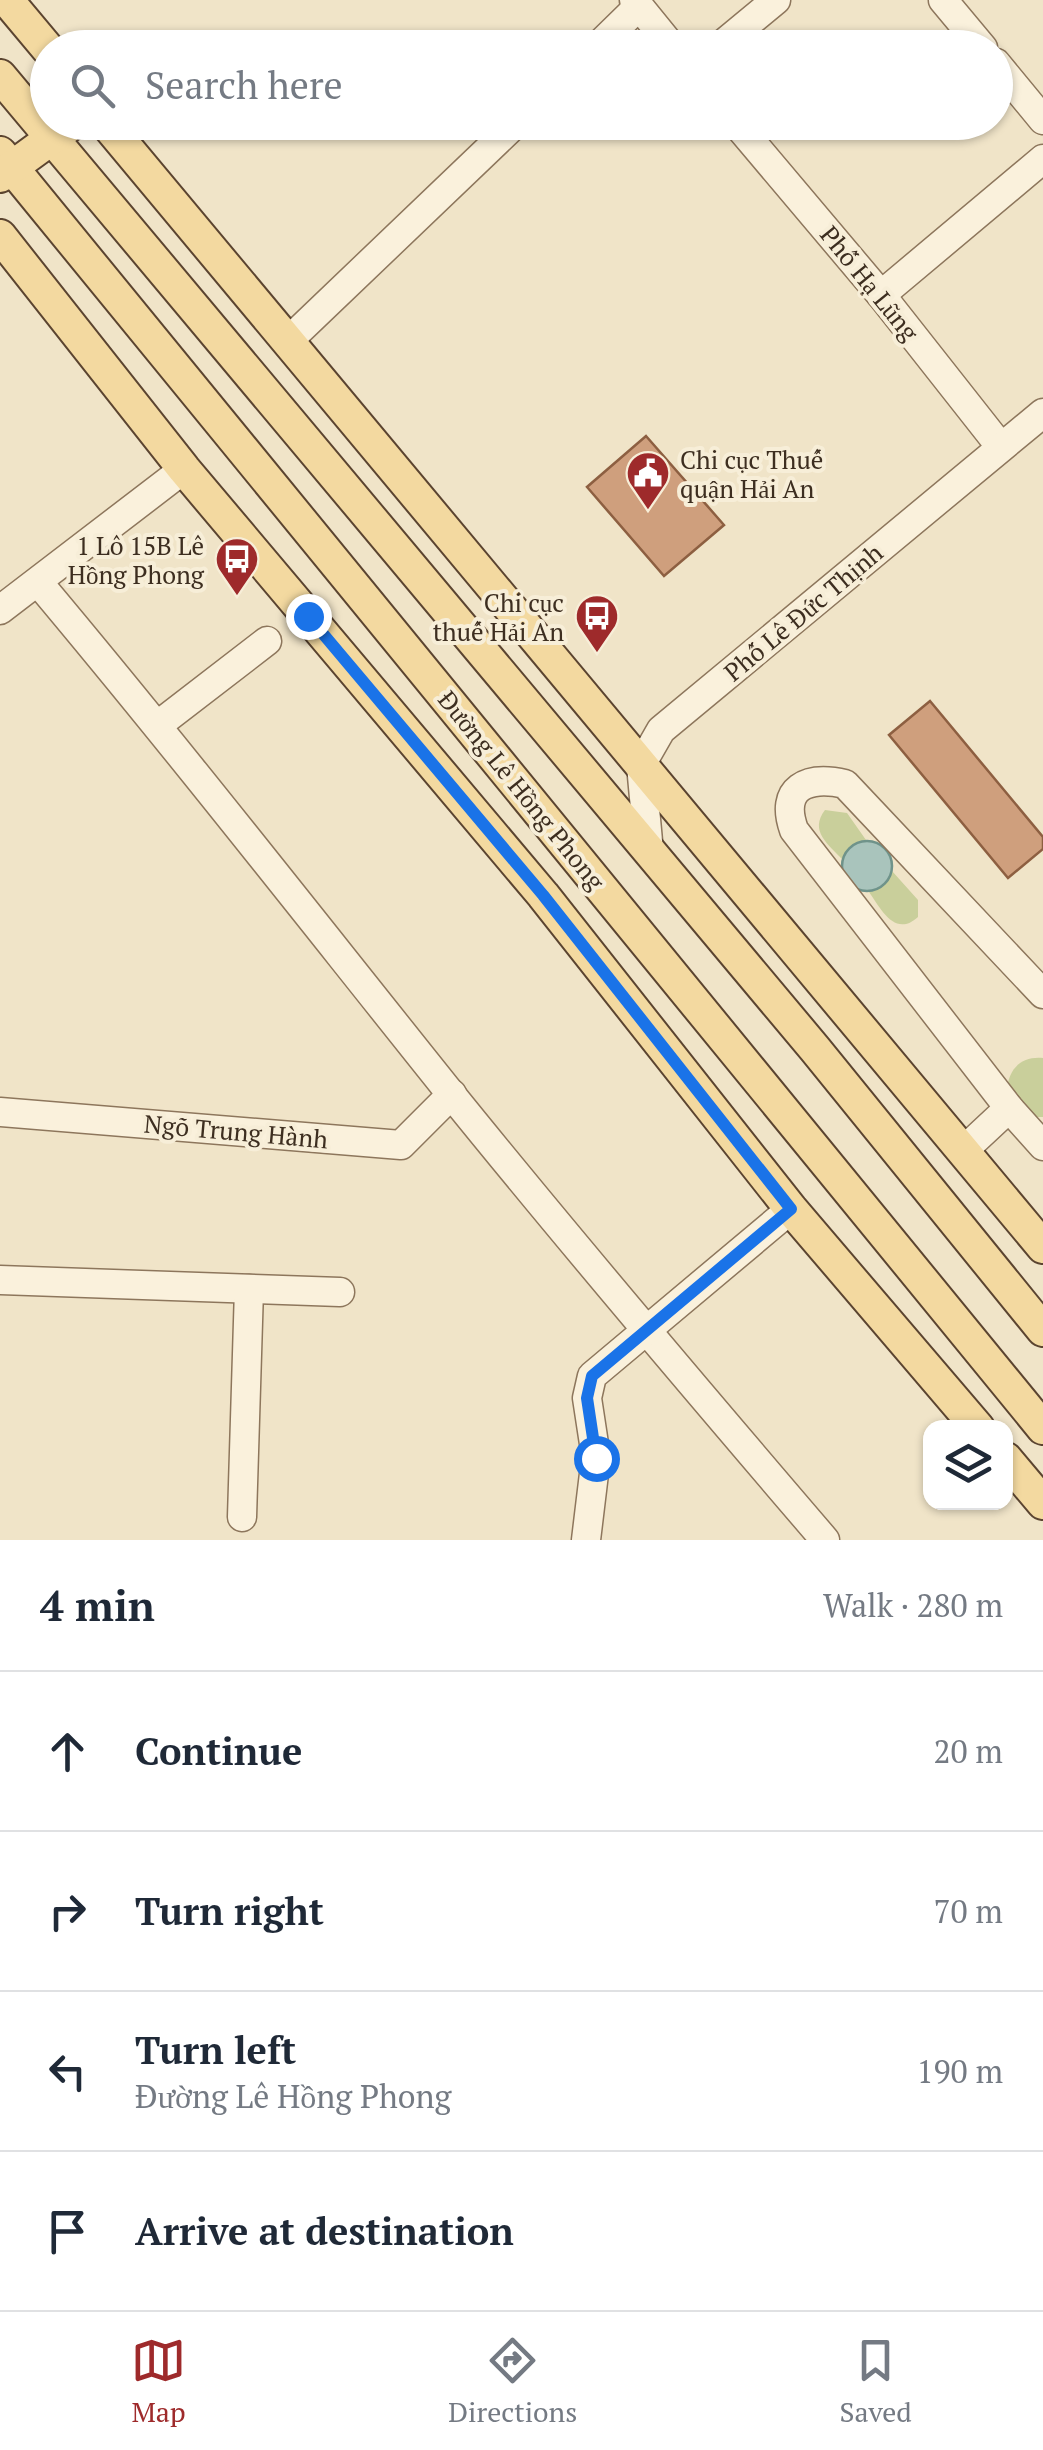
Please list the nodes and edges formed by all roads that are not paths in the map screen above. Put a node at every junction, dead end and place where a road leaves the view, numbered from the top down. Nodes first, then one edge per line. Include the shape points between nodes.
1 (8, 0) edge
2 (776, 0) edge
3 (943, 0) edge
4 (636, 3) edge
5 (32, 30) edge
6 (612, 30) edge
7 (658, 30) edge
8 (740, 30) edge
9 (967, 30) edge
10 (0, 76) edge
11 (1013, 84) edge
12 (30, 102) edge
13 (1043, 120) edge
14 (48, 140) edge
15 (70, 140) edge
16 (120, 140) edge
17 (498, 140) edge
18 (750, 140) edge
19 (1043, 159) edge
20 (4, 166) edge
21 (0, 236) edge
22 (882, 295) junction
23 (287, 342) junction
24 (1043, 413) edge
25 (1000, 446) junction
26 (184, 469) junction
27 (38, 582) junction
28 (0, 610) edge
29 (266, 642) dead end
30 (158, 725) junction
31 (641, 765) junction
32 (649, 852) junction
33 (1043, 994) edge
34 (452, 1094) junction
35 (1010, 1108) junction
36 (0, 1112) edge
37 (1043, 1146) edge
38 (964, 1150) junction
39 (791, 1209) junction
40 (1043, 1247) edge
41 (0, 1280) edge
42 (249, 1289) junction
43 (340, 1292) dead end
44 (1043, 1330) edge
45 (648, 1332) junction
46 (971, 1420) edge
47 (1043, 1428) edge
48 (1013, 1467) edge
49 (1043, 1503) edge
50 (242, 1517) dead end
51 (586, 1540) edge
52 (825, 1540) edge

1 - 5 main road
2 - 8 street
3 - 9 street
4 - 6 street
4 - 7 street
10 - 12 main road
11 - 13 street
14 - 20 main road
15 - 32 main road
16 - 23 main road
17 - 23 street
18 - 22 street, Phố Hạ Lũng
19 - 22 street
20 - 47 main road, Đường Lê Hồng Phong
21 - 26 main road, Đường Lê Hồng Phong
22 - 25 street, Phố Hạ Lũng
23 - 31 main road
24 - 25 street, Phố Lê Đức Thịnh
25 - 31 street, Phố Lê Đức Thịnh via 661,730
26 - 27 street
26 - 39 main road, Đường Lê Hồng Phong via 543,895
27 - 28 street
27 - 30 street
29 - 30 street
30 - 34 street
31 - 32 street
31 - 38 main road
32 - 44 main road
33 - 35 street via 844,784 805,784 791,798 794,830
34 - 36 street, Ngõ Trung Hành via 401,1144
34 - 45 street
35 - 37 street
35 - 38 street
38 - 40 main road
39 - 45 street
39 - 46 main road, Đường Lê Hồng Phong
41 - 42 street
42 - 43 street
42 - 50 street
45 - 51 street via 592,1376 587,1398 596,1458
45 - 52 street
48 - 49 main road

